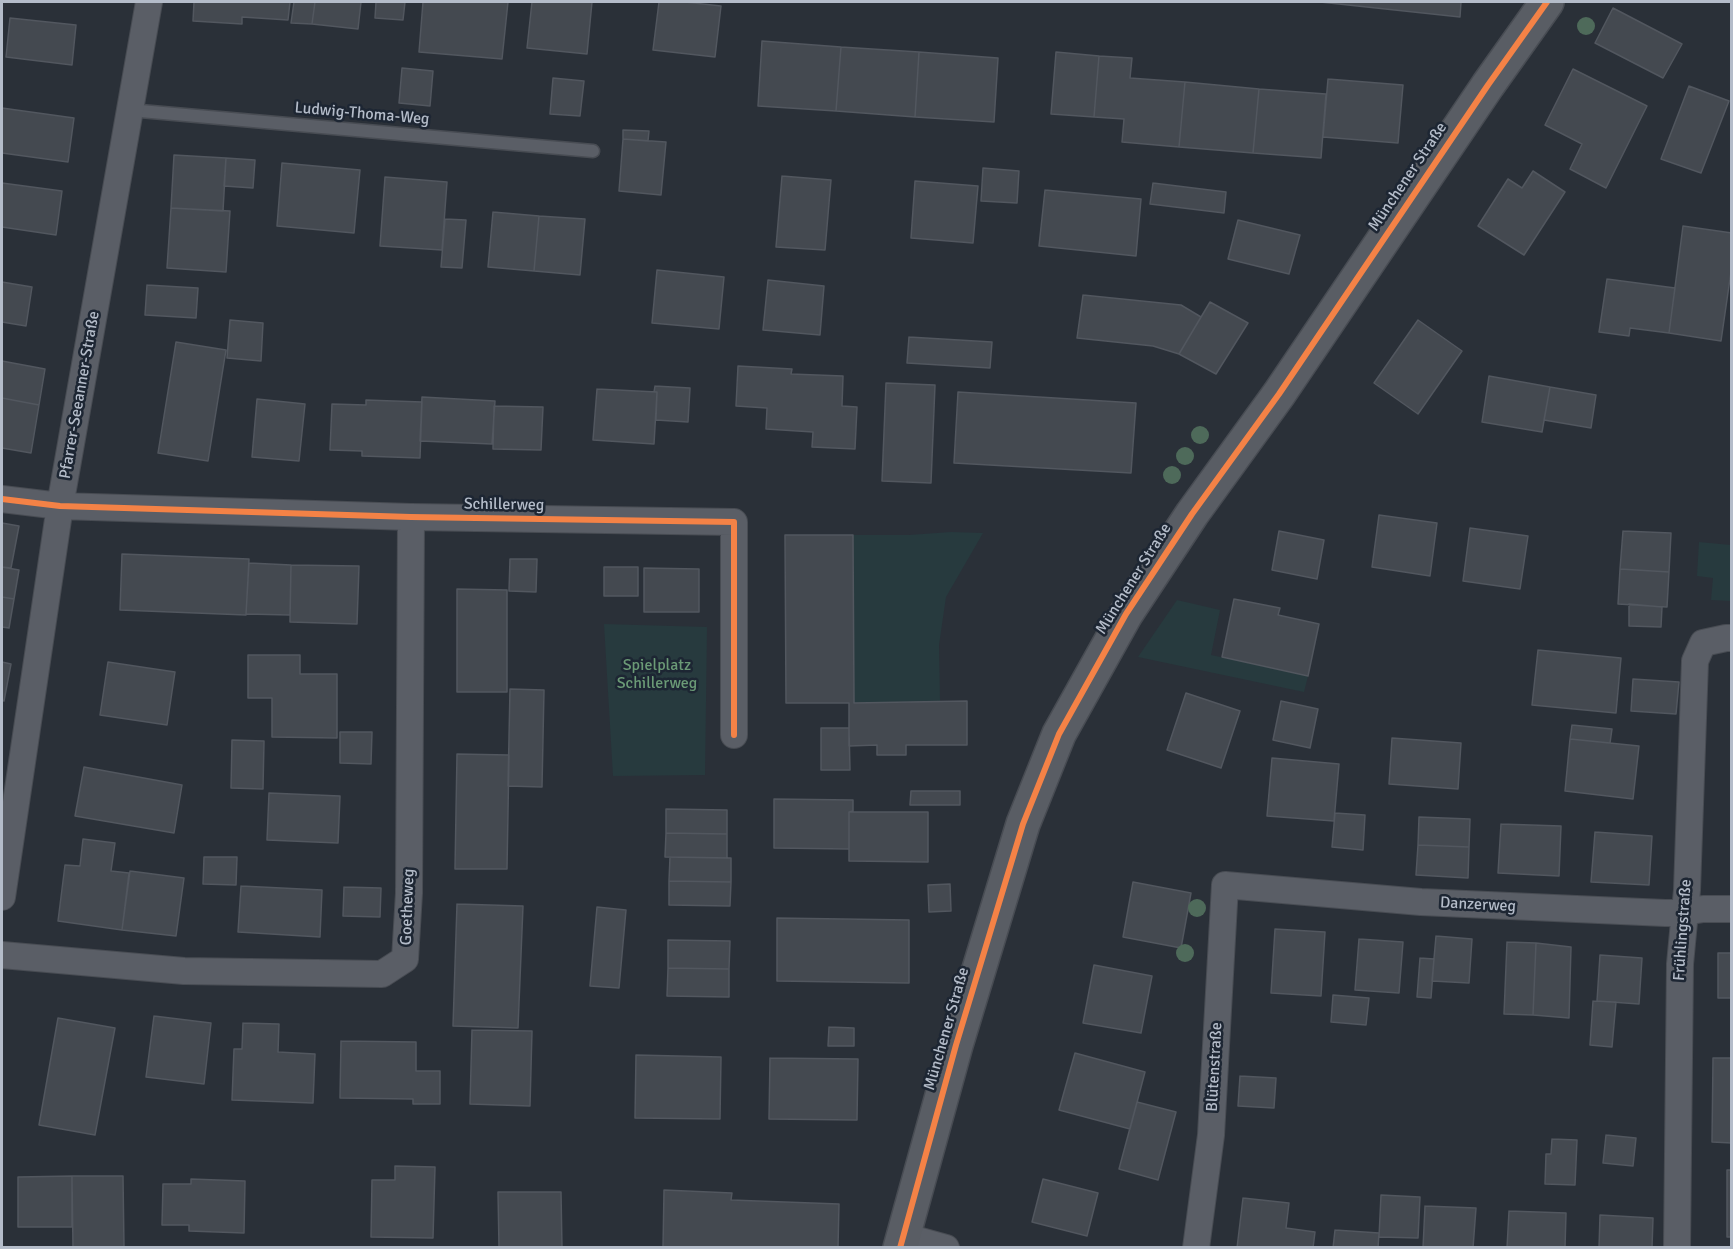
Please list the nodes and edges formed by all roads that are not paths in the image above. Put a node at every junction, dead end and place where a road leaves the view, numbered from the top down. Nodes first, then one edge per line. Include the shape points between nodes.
1 (149, 2) edge
2 (1547, 2) edge
3 (129, 110) junction
4 (593, 151) dead end
5 (2, 499) edge
6 (60, 506) junction
7 (411, 517) junction
8 (1731, 638) edge
9 (734, 735) dead end
10 (7, 816) edge
11 (1225, 885) joint
12 (2, 897) edge
13 (1731, 909) edge
14 (1685, 911) junction
15 (2, 955) edge
16 (902, 1242) edge
17 (946, 1248) edge
18 (1196, 1248) edge
19 (1677, 1248) edge

1 - 3 street, Pfarrer-Seeanner-Straße
2 - 16 street, Münchener Straße via 1180,532 1126,614 1059,734 1023,824
3 - 4 lane, Ludwig-Thoma-Weg
3 - 6 street, Pfarrer-Seeanner-Straße
5 - 6 street, Schillerweg
6 - 7 street, Schillerweg
6 - 10 street, Pfarrer-Seeanner-Straße
7 - 9 street, Schillerweg via 734,522
7 - 15 street, Goetheweg via 409,893 405,959 382,974 184,971
8 - 14 street, Frühlingstraße via 1703,643 1695,661
10 - 12 street, Pfarrer-Seeanner-Straße
11 - 14 street, Danzerweg via 1421,902 1665,914
11 - 18 street, Blütenstraße via 1211,1134
13 - 14 street, Danzerweg
14 - 19 street, Frühlingstraße via 1680,964
16 - 17 street

